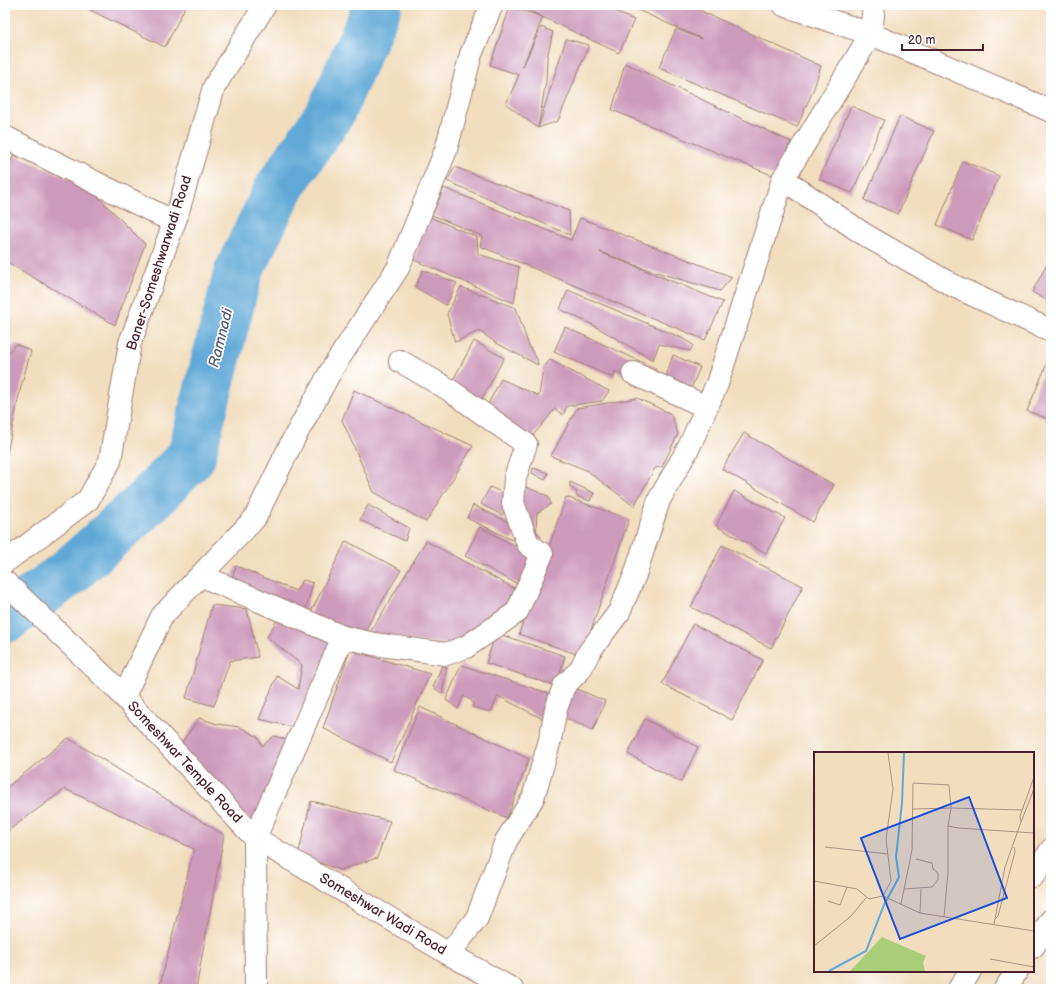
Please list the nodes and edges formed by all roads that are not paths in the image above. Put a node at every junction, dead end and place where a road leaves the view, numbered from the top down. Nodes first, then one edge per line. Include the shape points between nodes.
1 (265, 5) edge
2 (492, 5) edge
3 (784, 5) edge
4 (874, 5) edge
5 (871, 34) junction
6 (1051, 111) edge
7 (5, 137) edge
8 (783, 179) junction
9 (174, 222) junction
10 (1051, 331) edge
11 (400, 361) dead end
12 (633, 373) dead end
13 (706, 407) junction
14 (5, 562) edge
15 (202, 576) junction
16 (5, 582) edge
17 (343, 637) junction
18 (119, 691) junction
19 (255, 838) junction
20 (1051, 850) edge
21 (1034, 875) edge
22 (1051, 920) edge
23 (1034, 946) edge
24 (449, 954) junction
25 (969, 972) edge
26 (1016, 972) edge
27 (256, 989) edge
28 (512, 989) edge
29 (959, 989) edge
30 (1005, 989) edge

1 - 9 street, Baner-Someshwarwadi Road via 214,87
2 - 15 street via 471,54 446,150 398,268 332,369 292,442 256,518
3 - 5 street
4 - 5 street
5 - 6 street
5 - 8 street
7 - 9 street
8 - 10 street via 865,235 954,286
8 - 13 street via 773,217 717,384
9 - 14 street, Baner-Someshwarwadi Road via 130,343 110,461 88,500
11 - 17 street via 448,389 526,444 515,478 513,503 528,544 542,554 517,612 466,647 446,654
12 - 13 street
13 - 24 street via 689,447 659,500 635,575 619,612 589,652 580,670 564,686 533,798 506,841 477,918
15 - 17 street
15 - 18 street via 162,616
16 - 18 street, Someshwar Temple Road
17 - 19 street
18 - 19 street, Someshwar Temple Road
19 - 24 street, Someshwar Wadi Road
19 - 27 street
20 - 21 street
22 - 23 street
24 - 28 street, Someshwar Wadi Road
25 - 29 street
26 - 30 street

